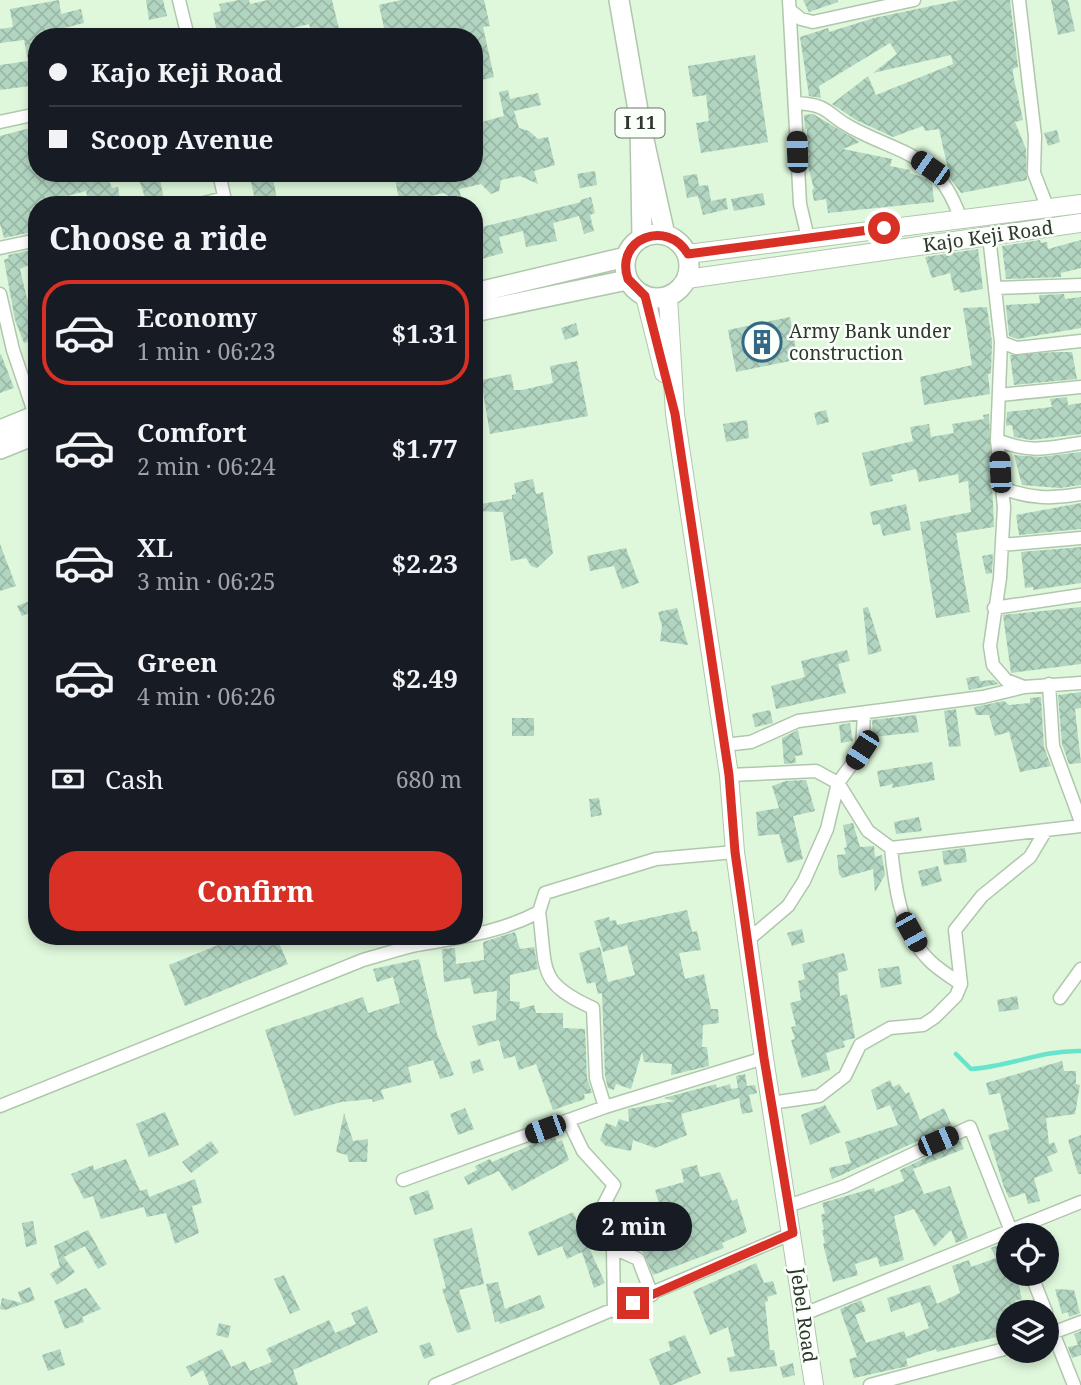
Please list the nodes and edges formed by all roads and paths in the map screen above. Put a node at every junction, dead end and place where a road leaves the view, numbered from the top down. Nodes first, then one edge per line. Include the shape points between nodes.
1 (179, 0) edge
2 (619, 0) edge
3 (914, 0) edge
4 (1019, 0) edge
5 (790, 5) edge
6 (186, 28) edge
7 (795, 103) junction
8 (28, 116) edge
9 (0, 122) edge
10 (640, 122) junction
11 (1081, 204) edge
12 (1048, 209) junction
13 (960, 217) junction
14 (1081, 223) edge
15 (665, 234) junction
16 (989, 236) junction
17 (642, 238) junction
18 (808, 238) junction
19 (28, 242) edge
20 (0, 248) edge
21 (688, 254) junction
22 (626, 257) junction
23 (628, 279) junction
24 (687, 279) junction
25 (1081, 285) edge
26 (995, 288) junction
27 (483, 291) edge
28 (0, 293) edge
29 (645, 296) junction
30 (668, 297) junction
31 (483, 310) edge
32 (1081, 341) edge
33 (1001, 342) junction
34 (1081, 387) edge
35 (999, 395) junction
36 (28, 396) edge
37 (675, 414) junction
38 (28, 423) edge
39 (28, 427) edge
40 (0, 430) edge
41 (997, 440) junction
42 (1081, 443) edge
43 (0, 449) edge
44 (1001, 487) junction
45 (1081, 494) edge
46 (1081, 538) edge
47 (1002, 545) junction
48 (1081, 595) edge
49 (994, 608) junction
50 (1081, 683) edge
51 (1049, 684) junction
52 (1024, 687) junction
53 (864, 713) junction
54 (724, 746) junction
55 (729, 775) junction
56 (838, 783) junction
57 (1081, 824) edge
58 (1046, 830) junction
59 (891, 848) junction
60 (735, 852) junction
61 (539, 912) junction
62 (483, 934) edge
63 (748, 940) junction
64 (421, 945) edge
65 (1081, 969) edge
66 (961, 984) junction
67 (1060, 998) dead end
68 (764, 1058) junction
69 (771, 1103) junction
70 (0, 1106) edge
71 (605, 1107) junction
72 (568, 1120) junction
73 (403, 1180) dead end
74 (1081, 1202) edge
75 (788, 1206) junction
76 (1008, 1223) edge
77 (1033, 1223) edge
78 (793, 1233) junction
79 (996, 1238) edge
80 (613, 1248) junction
81 (652, 1295) junction
82 (614, 1311) junction
83 (804, 1314) junction
84 (1081, 1322) edge
85 (1059, 1331) edge
86 (996, 1351) edge
87 (1059, 1353) edge
88 (809, 1383) edge
89 (435, 1385) edge
90 (870, 1385) edge
91 (1074, 1385) edge

1 - 6 street
2 - 10 main road, I 11
3 - 5 street via 813,22 801,19
4 - 12 street via 1035,136 1034,173
5 - 7 street
7 - 13 street via 825,107 848,127 902,149 930,168 951,192
7 - 18 street via 800,204
8 - 9 street
10 - 15 main road, I 11
10 - 17 main road, I 11
11 - 12 main road, Kajo Keji Road
12 - 13 main road, Kajo Keji Road
13 - 18 main road, Kajo Keji Road
14 - 16 main road, Kajo Keji Road
15 - 17 main road
15 - 21 main road
16 - 24 main road, Kajo Keji Road
16 - 26 street
17 - 22 main road
18 - 21 main road, Kajo Keji Road
19 - 20 street
21 - 24 main road
22 - 23 main road
22 - 27 main road
23 - 29 main road
23 - 31 main road
24 - 30 main road
25 - 26 street
26 - 33 street
28 - 36 street
29 - 30 main road
29 - 37 main road, Jebel Road
30 - 37 main road, Jebel Road
32 - 33 street via 1016,348
33 - 35 street
34 - 35 street
35 - 41 street
37 - 54 main road, Jebel Road
38 - 40 main road
39 - 43 main road
41 - 42 street via 1020,449 1056,449
41 - 44 street
44 - 45 street via 1022,496
44 - 47 street
46 - 47 street
47 - 49 street
48 - 49 street
49 - 52 street via 993,665 1006,680
50 - 51 street
51 - 52 street
51 - 57 street via 1053,746
52 - 53 street
53 - 54 street via 798,722 751,742
53 - 56 street via 862,750
54 - 55 main road, Jebel Road
55 - 56 street via 816,771
55 - 60 main road, Jebel Road
56 - 59 street via 868,831
56 - 63 street via 827,829 804,881 788,906
57 - 58 street
58 - 59 street
58 - 66 street via 1030,857 982,896 955,930
59 - 66 street via 901,914 930,961
60 - 61 street via 656,859 590,879 545,893
60 - 63 main road, Jebel Road
61 - 62 street
61 - 71 street via 548,976 561,993 593,1008 596,1078
63 - 68 main road, Jebel Road
64 - 70 street via 363,960
65 - 67 street
66 - 69 street via 956,996 928,1023 890,1028 860,1045 845,1076 834,1087 810,1099
68 - 69 main road, Jebel Road
68 - 71 street
69 - 75 main road, Jebel Road
71 - 72 street
72 - 73 street
72 - 80 street via 583,1151 614,1185 601,1210
74 - 77 street
75 - 76 street via 845,1186 970,1127
75 - 78 main road, Jebel Road
78 - 81 street
78 - 83 main road, Jebel Road
79 - 83 street
80 - 81 street via 638,1259
80 - 82 street
81 - 82 street
82 - 89 street
83 - 88 main road, Jebel Road
84 - 85 street
86 - 90 street
87 - 91 street

